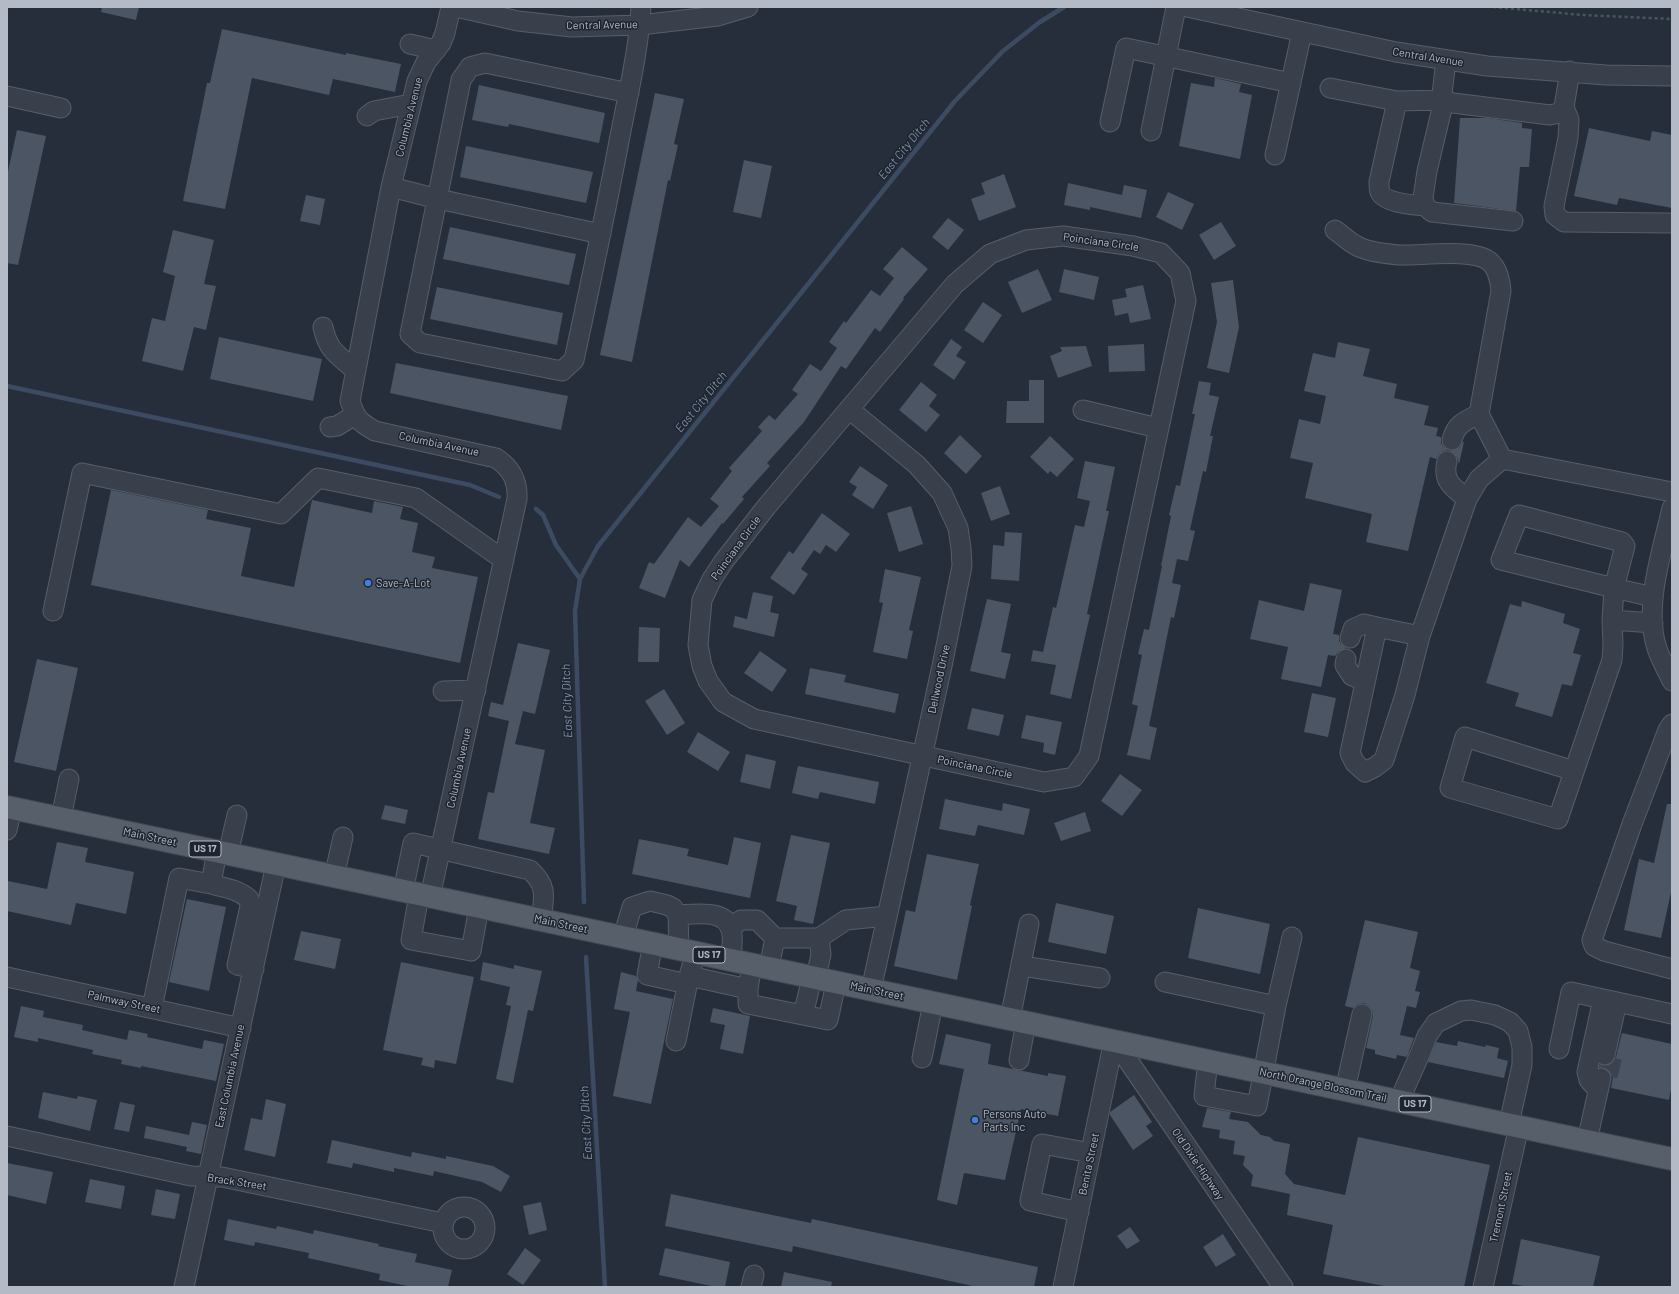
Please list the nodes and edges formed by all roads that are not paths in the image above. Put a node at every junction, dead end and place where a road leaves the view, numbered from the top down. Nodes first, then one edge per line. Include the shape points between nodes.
1 (451, 7) edge
2 (456, 7) edge
3 (748, 7) edge
4 (1176, 7) edge
5 (1187, 7) edge
6 (641, 16) edge
7 (1302, 32) junction
8 (410, 44) dead end
9 (436, 50) junction
10 (1166, 56) junction
11 (1446, 60) junction
12 (1570, 71) junction
13 (1672, 76) edge
14 (1291, 83) junction
15 (1330, 88) dead end
16 (628, 93) junction
17 (7, 96) edge
18 (1444, 100) junction
19 (1397, 101) junction
20 (411, 104) junction
21 (1564, 107) junction
22 (61, 108) dead end
23 (367, 116) dead end
24 (1110, 122) dead end
25 (1151, 131) dead end
26 (1275, 155) dead end
27 (391, 187) junction
28 (438, 199) junction
29 (1425, 206) junction
30 (1513, 221) dead end
31 (1672, 223) edge
32 (1335, 230) dead end
33 (601, 234) junction
34 (323, 327) dead end
35 (356, 370) junction
36 (849, 409) junction
37 (1083, 410) dead end
38 (1479, 414) junction
39 (355, 415) junction
40 (330, 427) dead end
41 (1158, 428) junction
42 (1452, 440) dead end
43 (1502, 459) junction
44 (1447, 461) dead end
45 (1672, 492) edge
46 (1467, 499) junction
47 (1672, 508) edge
48 (504, 560) junction
49 (1614, 588) junction
50 (1653, 597) junction
51 (53, 610) dead end
52 (1612, 620) junction
53 (1653, 623) junction
54 (1377, 627) junction
55 (1420, 636) junction
56 (1350, 638) dead end
57 (1346, 659) dead end
58 (1366, 681) junction
59 (1672, 681) edge
60 (476, 690) junction
61 (443, 691) dead end
62 (1672, 724) edge
63 (923, 755) junction
64 (1574, 771) junction
65 (70, 779) dead end
66 (9, 807) edge
67 (237, 815) dead end
68 (61, 818) junction
69 (7, 830) edge
70 (343, 837) dead end
71 (441, 849) junction
72 (223, 853) junction
73 (276, 864) junction
74 (334, 877) junction
75 (210, 884) junction
76 (417, 894) junction
77 (478, 907) junction
78 (257, 911) junction
79 (678, 915) junction
80 (887, 916) junction
81 (541, 920) junction
82 (1029, 924) dead end
83 (730, 928) junction
84 (623, 937) junction
85 (1292, 937) dead end
86 (775, 938) junction
87 (819, 938) junction
88 (653, 943) junction
89 (687, 951) junction
90 (751, 964) junction
91 (1022, 966) junction
92 (1672, 969) edge
93 (7, 977) edge
94 (1100, 978) dead end
95 (821, 979) junction
96 (688, 980) junction
97 (1165, 982) dead end
98 (748, 989) junction
99 (871, 990) junction
100 (1610, 1000) junction
101 (933, 1003) junction
102 (1276, 1006) junction
103 (152, 1008) junction
104 (1362, 1014) dead end
105 (1672, 1014) edge
106 (803, 1015) junction
107 (1018, 1021) junction
108 (241, 1028) junction
109 (1114, 1040) junction
110 (676, 1041) dead end
111 (1559, 1049) dead end
112 (1605, 1053) tunnel mouth
113 (922, 1058) dead end
114 (1019, 1060) dead end
115 (1208, 1060) junction
116 (1262, 1072) junction
117 (1346, 1090) junction
118 (1399, 1101) junction
119 (1514, 1125) junction
120 (7, 1136) edge
121 (1587, 1141) junction
122 (1091, 1153) junction
123 (1672, 1159) edge
124 (209, 1177) junction
125 (1079, 1212) junction
126 (444, 1223) dead end
127 (184, 1287) edge
128 (1063, 1287) edge
129 (1283, 1287) edge
130 (1483, 1287) edge

1 - 9 street, Columbia Avenue via 445,33
2 - 6 street, Central Avenue via 518,21 572,27
3 - 6 street, Central Avenue via 718,16
4 - 10 street
5 - 7 street, Central Avenue
6 - 16 street
7 - 11 street, Central Avenue
7 - 14 street
8 - 9 street
9 - 20 street, Columbia Avenue via 421,70
10 - 14 street
10 - 24 street via 1126,48
10 - 25 street
11 - 12 street, Central Avenue via 1543,71
11 - 18 street via 1442,94
12 - 13 street, Central Avenue via 1606,75
12 - 21 street
14 - 26 street
15 - 19 street
16 - 28 street via 485,63 470,67 461,80
16 - 33 street
17 - 22 street
18 - 19 street
18 - 21 street via 1550,115 1559,113
18 - 29 street via 1427,171 1423,198
19 - 29 street via 1379,182 1380,192 1395,202
20 - 23 street via 374,111
20 - 27 street, Columbia Avenue
21 - 31 street via 1569,120 1568,138 1554,206 1556,214 1564,222
27 - 28 street
27 - 35 street, Columbia Avenue
28 - 33 street
28 - 33 street via 410,334 420,343 562,371 574,360
29 - 30 street via 1432,212
32 - 38 street via 1357,246 1373,250 1398,255 1478,256 1495,268 1501,291
34 - 35 street via 332,351
35 - 39 street, Columbia Avenue via 350,401
36 - 41 street, Poinciana Circle via 955,284 990,254 1026,240 1063,236 1133,246 1161,253 1180,273 1186,301
36 - 63 street, Dellwood Drive via 917,465 942,493 958,528 962,566
36 - 63 street, Poinciana Circle via 767,506 712,580 702,600 698,645 702,666 708,681 723,702 754,719
37 - 41 street
38 - 42 street via 1461,422
38 - 43 street
39 - 40 street via 337,426
39 - 48 street, Columbia Avenue via 361,423 375,431 486,454 507,466 518,491
41 - 63 street, Poinciana Circle via 1089,756 1074,777 1044,782
43 - 45 street
43 - 46 street via 1479,478
44 - 46 street via 1445,471 1449,485
46 - 55 street
47 - 50 street
48 - 51 street via 416,498 318,478 281,514 82,473
48 - 60 street, Columbia Avenue
49 - 49 street via 1501,560 1519,515 1622,542 1625,546
49 - 50 street
49 - 52 street
50 - 53 street
52 - 53 street
52 - 64 street via 1612,660
53 - 59 street via 1656,645
54 - 55 street
54 - 56 street via 1364,624 1353,629
54 - 58 street
55 - 58 street via 1406,695 1384,760 1365,772 1350,753
57 - 58 street via 1345,665 1352,676
60 - 61 street
60 - 71 street, Columbia Avenue
62 - 92 street via 1632,824 1592,940 1594,946 1604,951
63 - 80 street, Dellwood Drive
64 - 64 street via 1464,737 1450,788 1558,819
65 - 68 street
66 - 68 main road, Main Street / US 17
66 - 69 street
67 - 72 street
68 - 72 main road, Main Street / US 17
70 - 74 street
71 - 76 street, Columbia Avenue
71 - 76 street via 414,843
71 - 81 street via 530,870 536,876 544,893
72 - 73 main road, Main Street / US 17
72 - 75 street
73 - 74 main road, Main Street / US 17
73 - 78 street, East Columbia Avenue
74 - 76 main road, Main Street / US 17
75 - 78 street via 244,894
75 - 103 street via 179,878
76 - 77 main road, Main Street / US 17
76 - 77 street via 411,940 470,951
77 - 81 main road, Main Street / US 17
78 - 108 street, East Columbia Avenue via 254,969
79 - 83 street via 719,916
79 - 84 street via 667,905 650,901 632,907
79 - 89 street
80 - 87 street via 846,920
80 - 99 street, Dellwood Drive
81 - 84 main road, Main Street / US 17
82 - 91 street
83 - 86 street via 741,920 757,920
83 - 90 street
84 - 88 main road, Main Street / US 17
85 - 102 street
86 - 87 street
86 - 90 street
87 - 95 street
88 - 89 main road, Main Street / US 17
88 - 96 street via 647,975
89 - 90 main road, Main Street / US 17
89 - 96 street
90 - 95 main road, Main Street / US 17
90 - 98 street
91 - 94 street
91 - 107 street via 1014,994
93 - 103 street, Palmway Street
95 - 99 main road, Main Street / US 17
95 - 106 street
95 - 106 street via 828,1020
96 - 98 street
96 - 110 street
97 - 102 street
98 - 106 street via 748,1004
99 - 101 main road, Main Street / US 17
100 - 105 street
100 - 111 street via 1571,992
100 - 112 street
100 - 121 street via 1587,1072 1589,1080 1600,1079
101 - 107 main road, Main Street / US 17
101 - 113 street
102 - 116 street
103 - 108 street, Palmway Street
104 - 117 street
107 - 109 main road, Main Street / US 17
107 - 114 street
108 - 124 street, East Columbia Avenue
109 - 115 main road, North Orange Blossom Trail / US 17
109 - 122 street, Benita Street
109 - 129 street, Old Dixie Highway
115 - 116 main road, North Orange Blossom Trail / US 17
115 - 116 street via 1204,1096 1257,1106
116 - 117 main road, North Orange Blossom Trail / US 17
117 - 118 main road, North Orange Blossom Trail / US 17
118 - 119 main road, North Orange Blossom Trail / US 17
118 - 119 street, Tremont Street via 1427,1036 1436,1023 1461,1011 1471,1010 1495,1015 1510,1022 1518,1032 1522,1047
119 - 121 main road, North Orange Blossom Trail / US 17
119 - 130 street, Tremont Street
120 - 124 street, Brack Street via 191,1176
121 - 123 main road, North Orange Blossom Trail / US 17
122 - 125 street, Benita Street
122 - 125 street via 1042,1144 1037,1165 1030,1201
124 - 126 street, Brack Street via 222,1177
124 - 127 street, East Columbia Avenue
125 - 128 street, Benita Street

